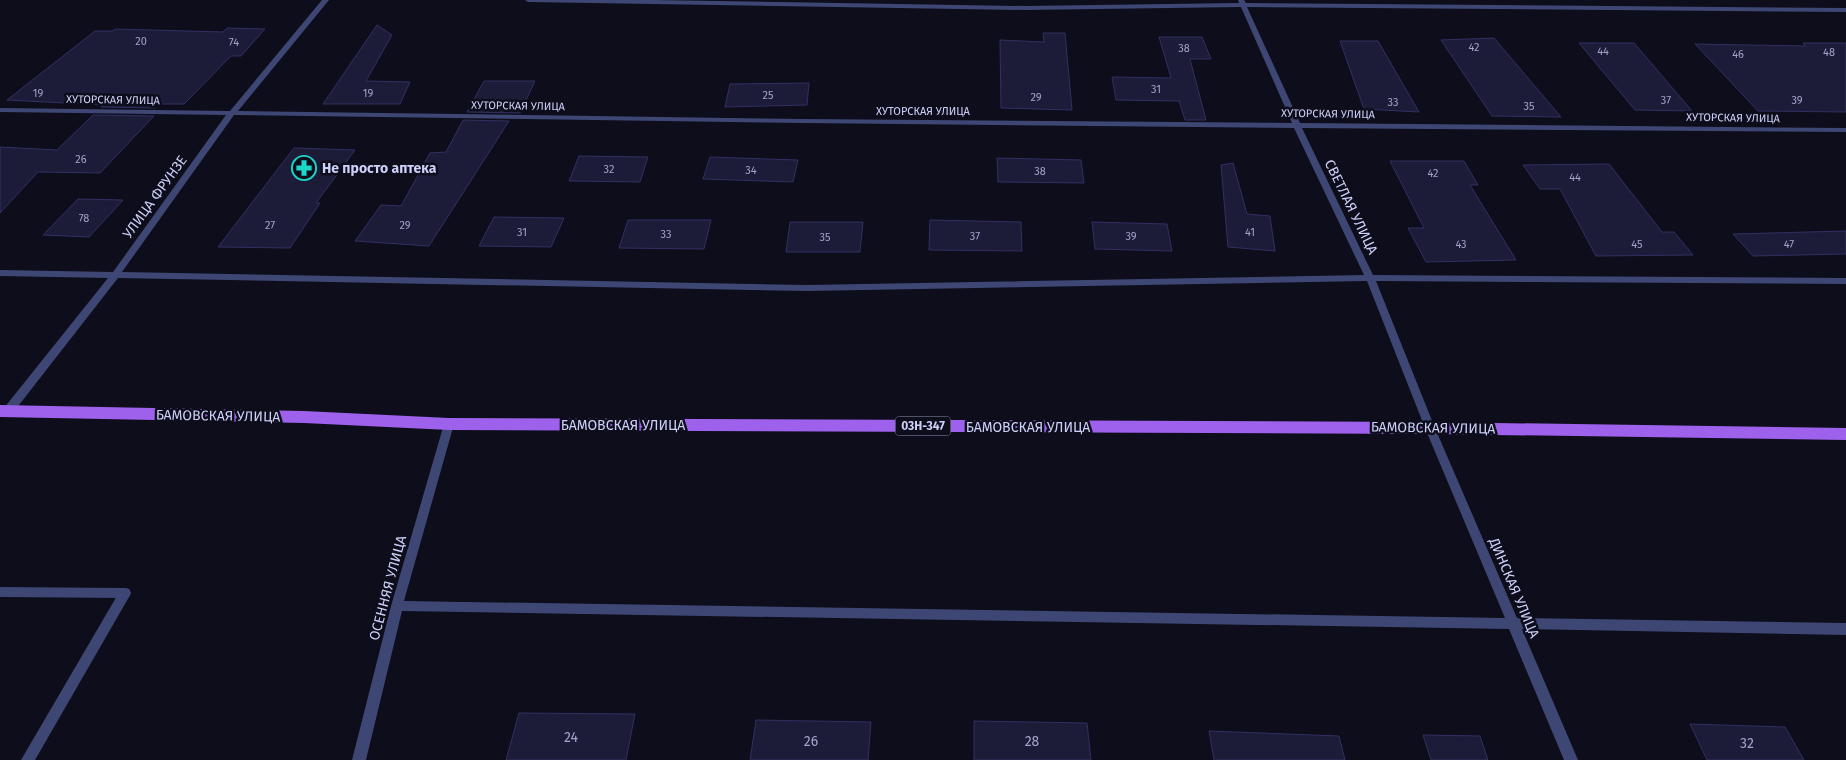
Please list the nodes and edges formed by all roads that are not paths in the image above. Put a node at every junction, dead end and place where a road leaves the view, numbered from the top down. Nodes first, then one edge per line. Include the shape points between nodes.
1 (326, 0) edge
2 (528, 0) edge
3 (1433, 0) edge
4 (1827, 0) edge
5 (1242, 3) edge
6 (1024, 4) edge
7 (1439, 7) junction
8 (1843, 10) edge
9 (0, 110) edge
10 (232, 113) junction
11 (1297, 125) junction
12 (1846, 130) edge
13 (0, 272) edge
14 (116, 274) junction
15 (1370, 278) junction
16 (1846, 281) edge
17 (4, 411) edge
18 (448, 424) junction
19 (1430, 428) junction
20 (1846, 434) edge
21 (0, 592) edge
22 (398, 606) junction
23 (1512, 624) junction
24 (1846, 629) edge
25 (28, 760) edge
26 (359, 760) edge
27 (1571, 760) edge

1 - 10 street, УЛИЦА ФРУНЗЕ
2 - 6 street
3 - 7 street
4 - 8 street
5 - 6 street
5 - 7 street
5 - 11 street, СВЕТЛАЯ УЛИЦА
7 - 8 street
9 - 10 street, ХУТОРСКАЯ УЛИЦА
10 - 11 street, ХУТОРСКАЯ УЛИЦА
10 - 14 street, УЛИЦА ФРУНЗЕ
11 - 12 street, ХУТОРСКАЯ УЛИЦА
11 - 15 street, СВЕТЛАЯ УЛИЦА
13 - 14 street
14 - 15 street via 807,288
14 - 17 street, УЛИЦА ФРУНЗЕ
15 - 16 street
15 - 19 street, СВЕТЛАЯ УЛИЦА
17 - 18 main road, БАМОВСКАЯ УЛИЦА / 03Н-347
18 - 19 main road, БАМОВСКАЯ УЛИЦА / 03Н-347
18 - 22 street, ОСЕННЯЯ УЛИЦА
19 - 20 main road, БАМОВСКАЯ УЛИЦА / 03Н-347
19 - 23 street, ДИНСКАЯ УЛИЦА
21 - 25 street via 125,593
22 - 23 street
22 - 26 street, ОСЕННЯЯ УЛИЦА
23 - 24 street
23 - 27 street, ДИНСКАЯ УЛИЦА

